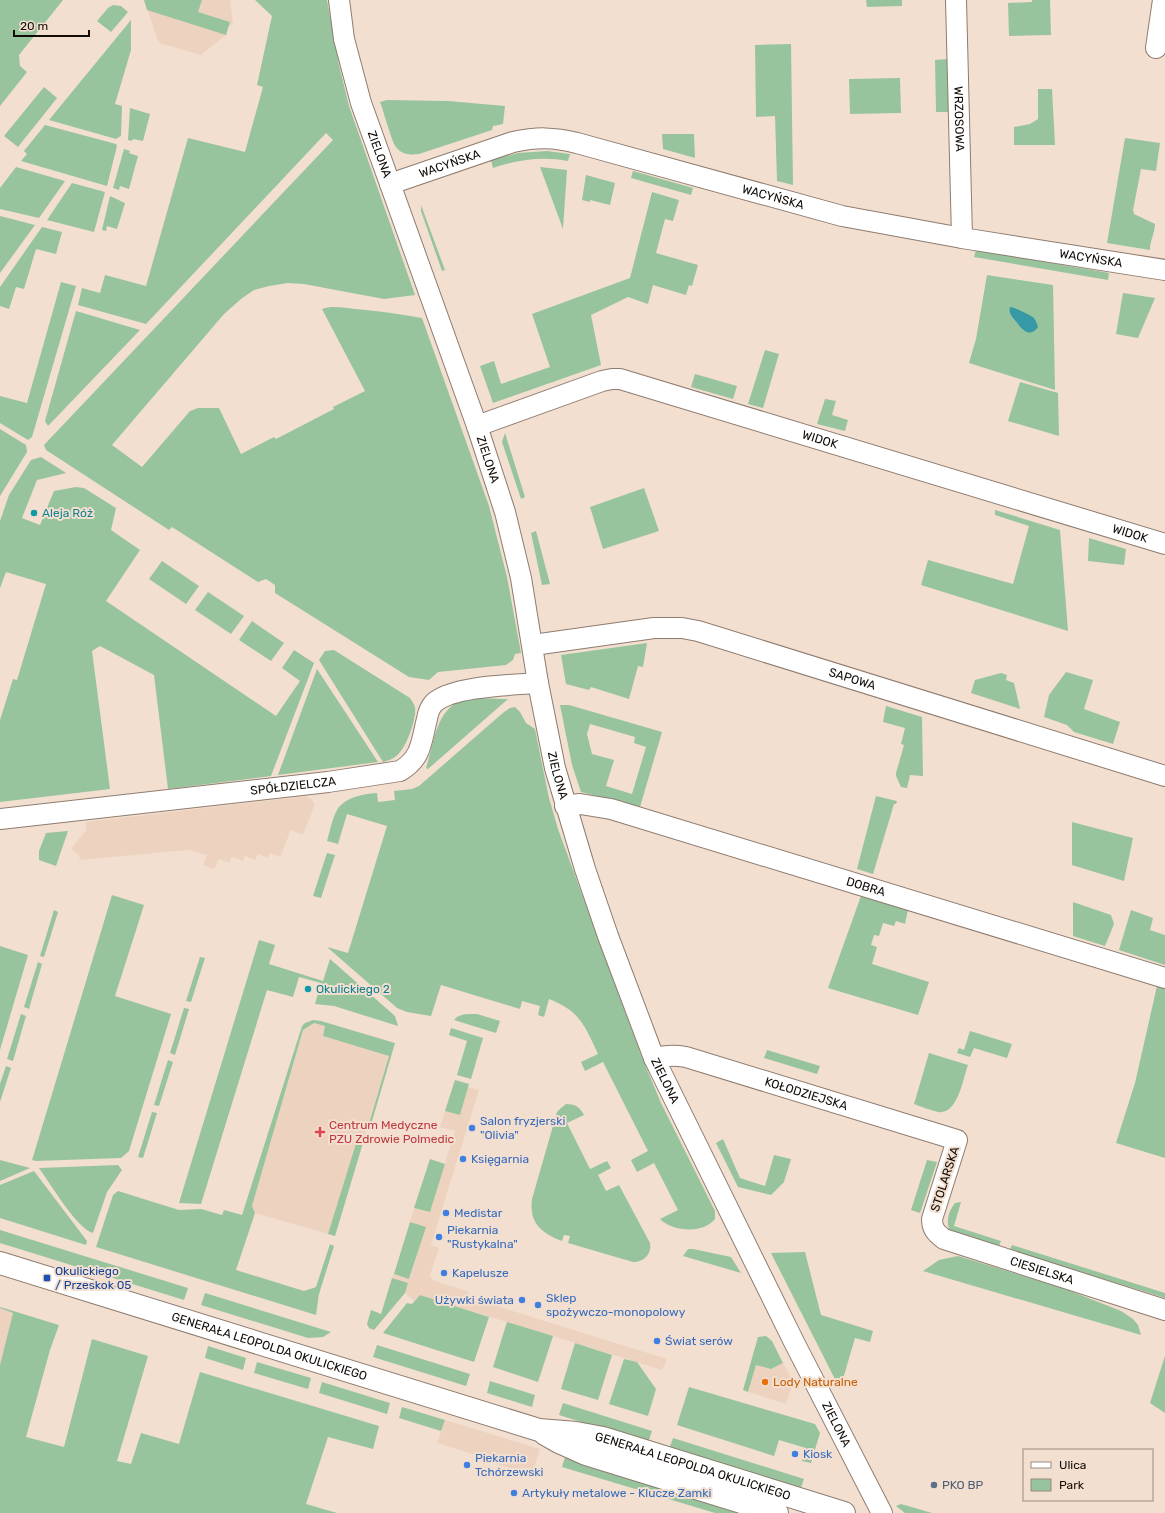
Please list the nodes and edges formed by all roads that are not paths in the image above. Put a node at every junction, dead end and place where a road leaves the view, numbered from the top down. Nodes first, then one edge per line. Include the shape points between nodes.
1 (339, 0) edge
2 (956, 0) edge
3 (1163, 0) edge
4 (1156, 48) dead end
5 (390, 184) junction
6 (962, 238) junction
7 (1165, 270) edge
8 (477, 426) junction
9 (1165, 544) edge
10 (533, 645) junction
11 (538, 683) junction
12 (1165, 776) edge
13 (565, 806) junction
14 (0, 819) edge
15 (1165, 978) edge
16 (654, 1058) junction
17 (958, 1140) joint
18 (932, 1219) joint
19 (0, 1263) edge
20 (1165, 1310) edge
21 (539, 1430) junction
22 (777, 1513) edge
23 (844, 1513) edge
24 (882, 1513) edge

1 - 5 street, ZIELONA via 344,39 361,103
2 - 6 street, WRZOSOWA
3 - 4 street
5 - 6 street, WACYŃSKA via 513,142 547,137 842,216
5 - 8 street, ZIELONA
6 - 7 street, WACYŃSKA
8 - 9 street, WIDOK via 602,381 620,378
8 - 10 street, ZIELONA via 505,512 521,578
10 - 11 street, ZIELONA
10 - 12 street, SAPOWA via 654,628 682,628
11 - 13 street, ZIELONA
11 - 14 street, SPÓŁDZIELCZA via 454,692 434,703 429,710 415,759 400,771 328,782
13 - 15 street, DOBRA via 580,804 611,809
13 - 16 street, ZIELONA via 584,869
16 - 17 street, KOŁODZIEJSKA via 665,1055 686,1057
16 - 24 street, ZIELONA via 795,1344
17 - 18 street, STOLARSKA
18 - 20 street, CIESIELSKA via 933,1229 944,1239
19 - 21 main road, GENERAŁA LEOPOLDA OKULICKIEGO
21 - 22 main road, GENERAŁA LEOPOLDA OKULICKIEGO via 586,1454
21 - 23 main road, GENERAŁA LEOPOLDA OKULICKIEGO via 603,1438

